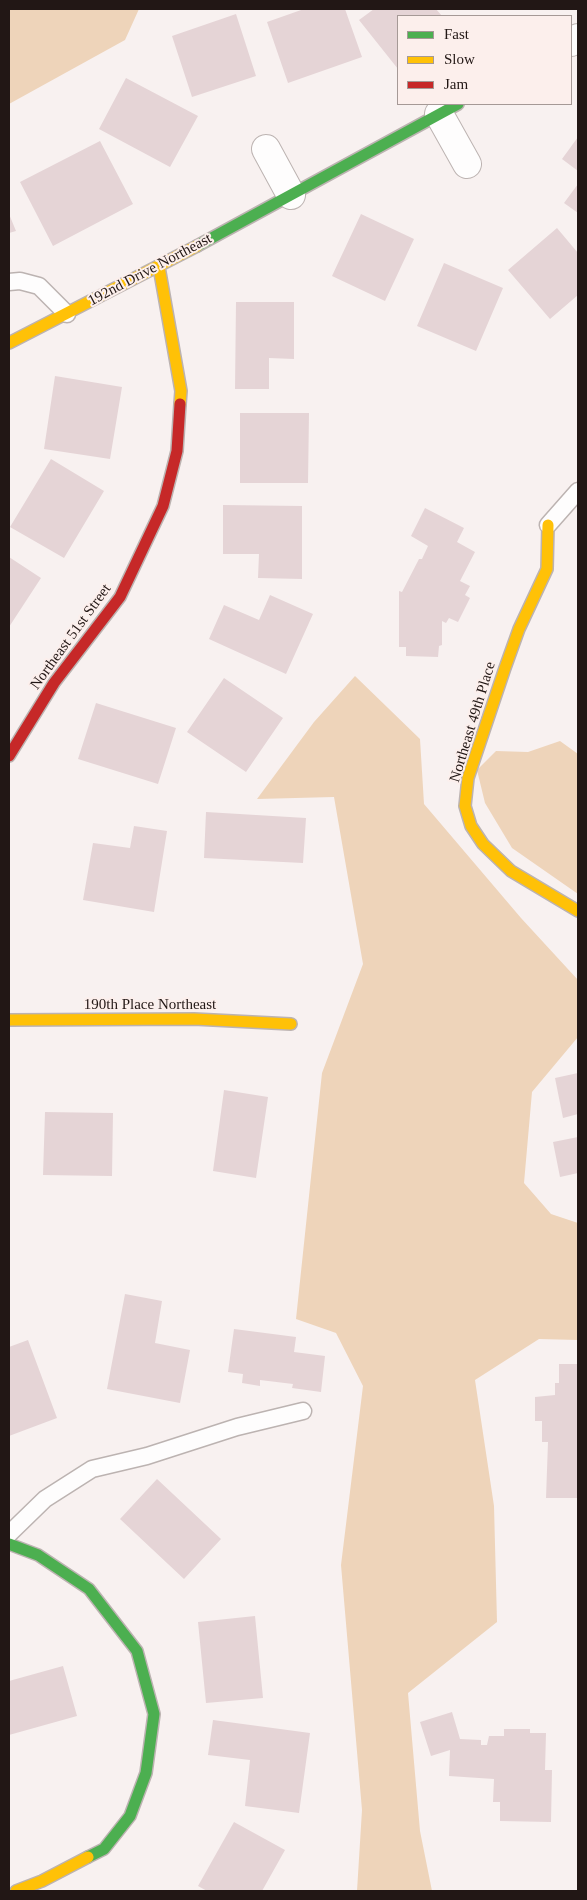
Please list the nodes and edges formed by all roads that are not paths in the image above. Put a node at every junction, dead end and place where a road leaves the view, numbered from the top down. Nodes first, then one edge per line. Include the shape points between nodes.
1 (449, 109) edge
2 (266, 149) dead end
3 (467, 164) dead end
4 (291, 195) junction
5 (159, 267) junction
6 (9, 282) edge
7 (67, 314) junction
8 (9, 343) edge
9 (578, 491) edge
10 (548, 525) joint
11 (9, 756) edge
12 (578, 911) edge
13 (9, 1020) edge
14 (291, 1024) dead end
15 (303, 1411) dead end
16 (9, 1534) edge
17 (9, 1544) edge
18 (16, 1891) edge

1 - 3 street, 192nd Drive Northeast
1 - 4 street, 192nd Drive Northeast
2 - 4 street
4 - 5 street, 192nd Drive Northeast
5 - 7 street, 192nd Drive Northeast
5 - 11 street, Northeast 51st Street via 181,391 176,451 163,506 120,597 54,683
6 - 7 lane via 39,286
7 - 8 street, 192nd Drive Northeast
9 - 10 lane
10 - 12 street, Northeast 49th Place via 547,568 505,668 468,778 465,806 471,826 483,844 511,871
13 - 14 street, 190th Place Northeast via 194,1019
15 - 16 lane via 92,1469 45,1499
17 - 18 street via 38,1555 89,1589 137,1651 154,1714 146,1773 130,1816 104,1849

